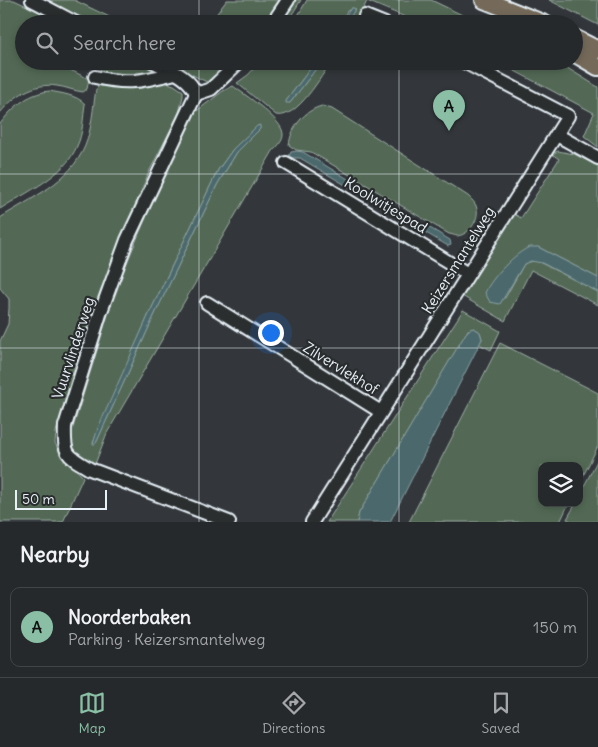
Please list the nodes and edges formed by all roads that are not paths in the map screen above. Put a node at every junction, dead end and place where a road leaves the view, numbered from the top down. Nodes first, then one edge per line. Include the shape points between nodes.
1 (32, 0) edge
2 (288, 0) edge
3 (483, 0) edge
4 (61, 15) edge
5 (278, 15) edge
6 (507, 15) edge
7 (522, 15) edge
8 (583, 42) edge
9 (598, 50) edge
10 (583, 58) edge
11 (598, 67) edge
12 (169, 70) edge
13 (231, 70) edge
14 (479, 70) edge
15 (175, 73) junction
16 (95, 77) dead end
17 (196, 94) junction
18 (557, 135) junction
19 (598, 158) edge
20 (286, 163) dead end
21 (468, 274) junction
22 (207, 303) dead end
23 (381, 412) junction
24 (229, 522) edge
25 (312, 522) edge

1 - 4 street
2 - 5 street
3 - 6 main road
3 - 7 main road
8 - 9 main road
10 - 11 main road
12 - 15 street
13 - 17 street via 211,90
14 - 18 street, Keizersmantelweg via 568,116
15 - 16 street via 136,82 115,82
15 - 17 street via 191,84
17 - 24 street, Vuurvlinderweg via 126,240 65,426 64,444 69,457 90,469
18 - 19 street
18 - 21 street, Keizersmantelweg
20 - 21 street, Koolwitjespad
21 - 23 street, Keizersmantelweg
22 - 23 street, Zilvervlekhof
23 - 25 street, Keizersmantelweg

